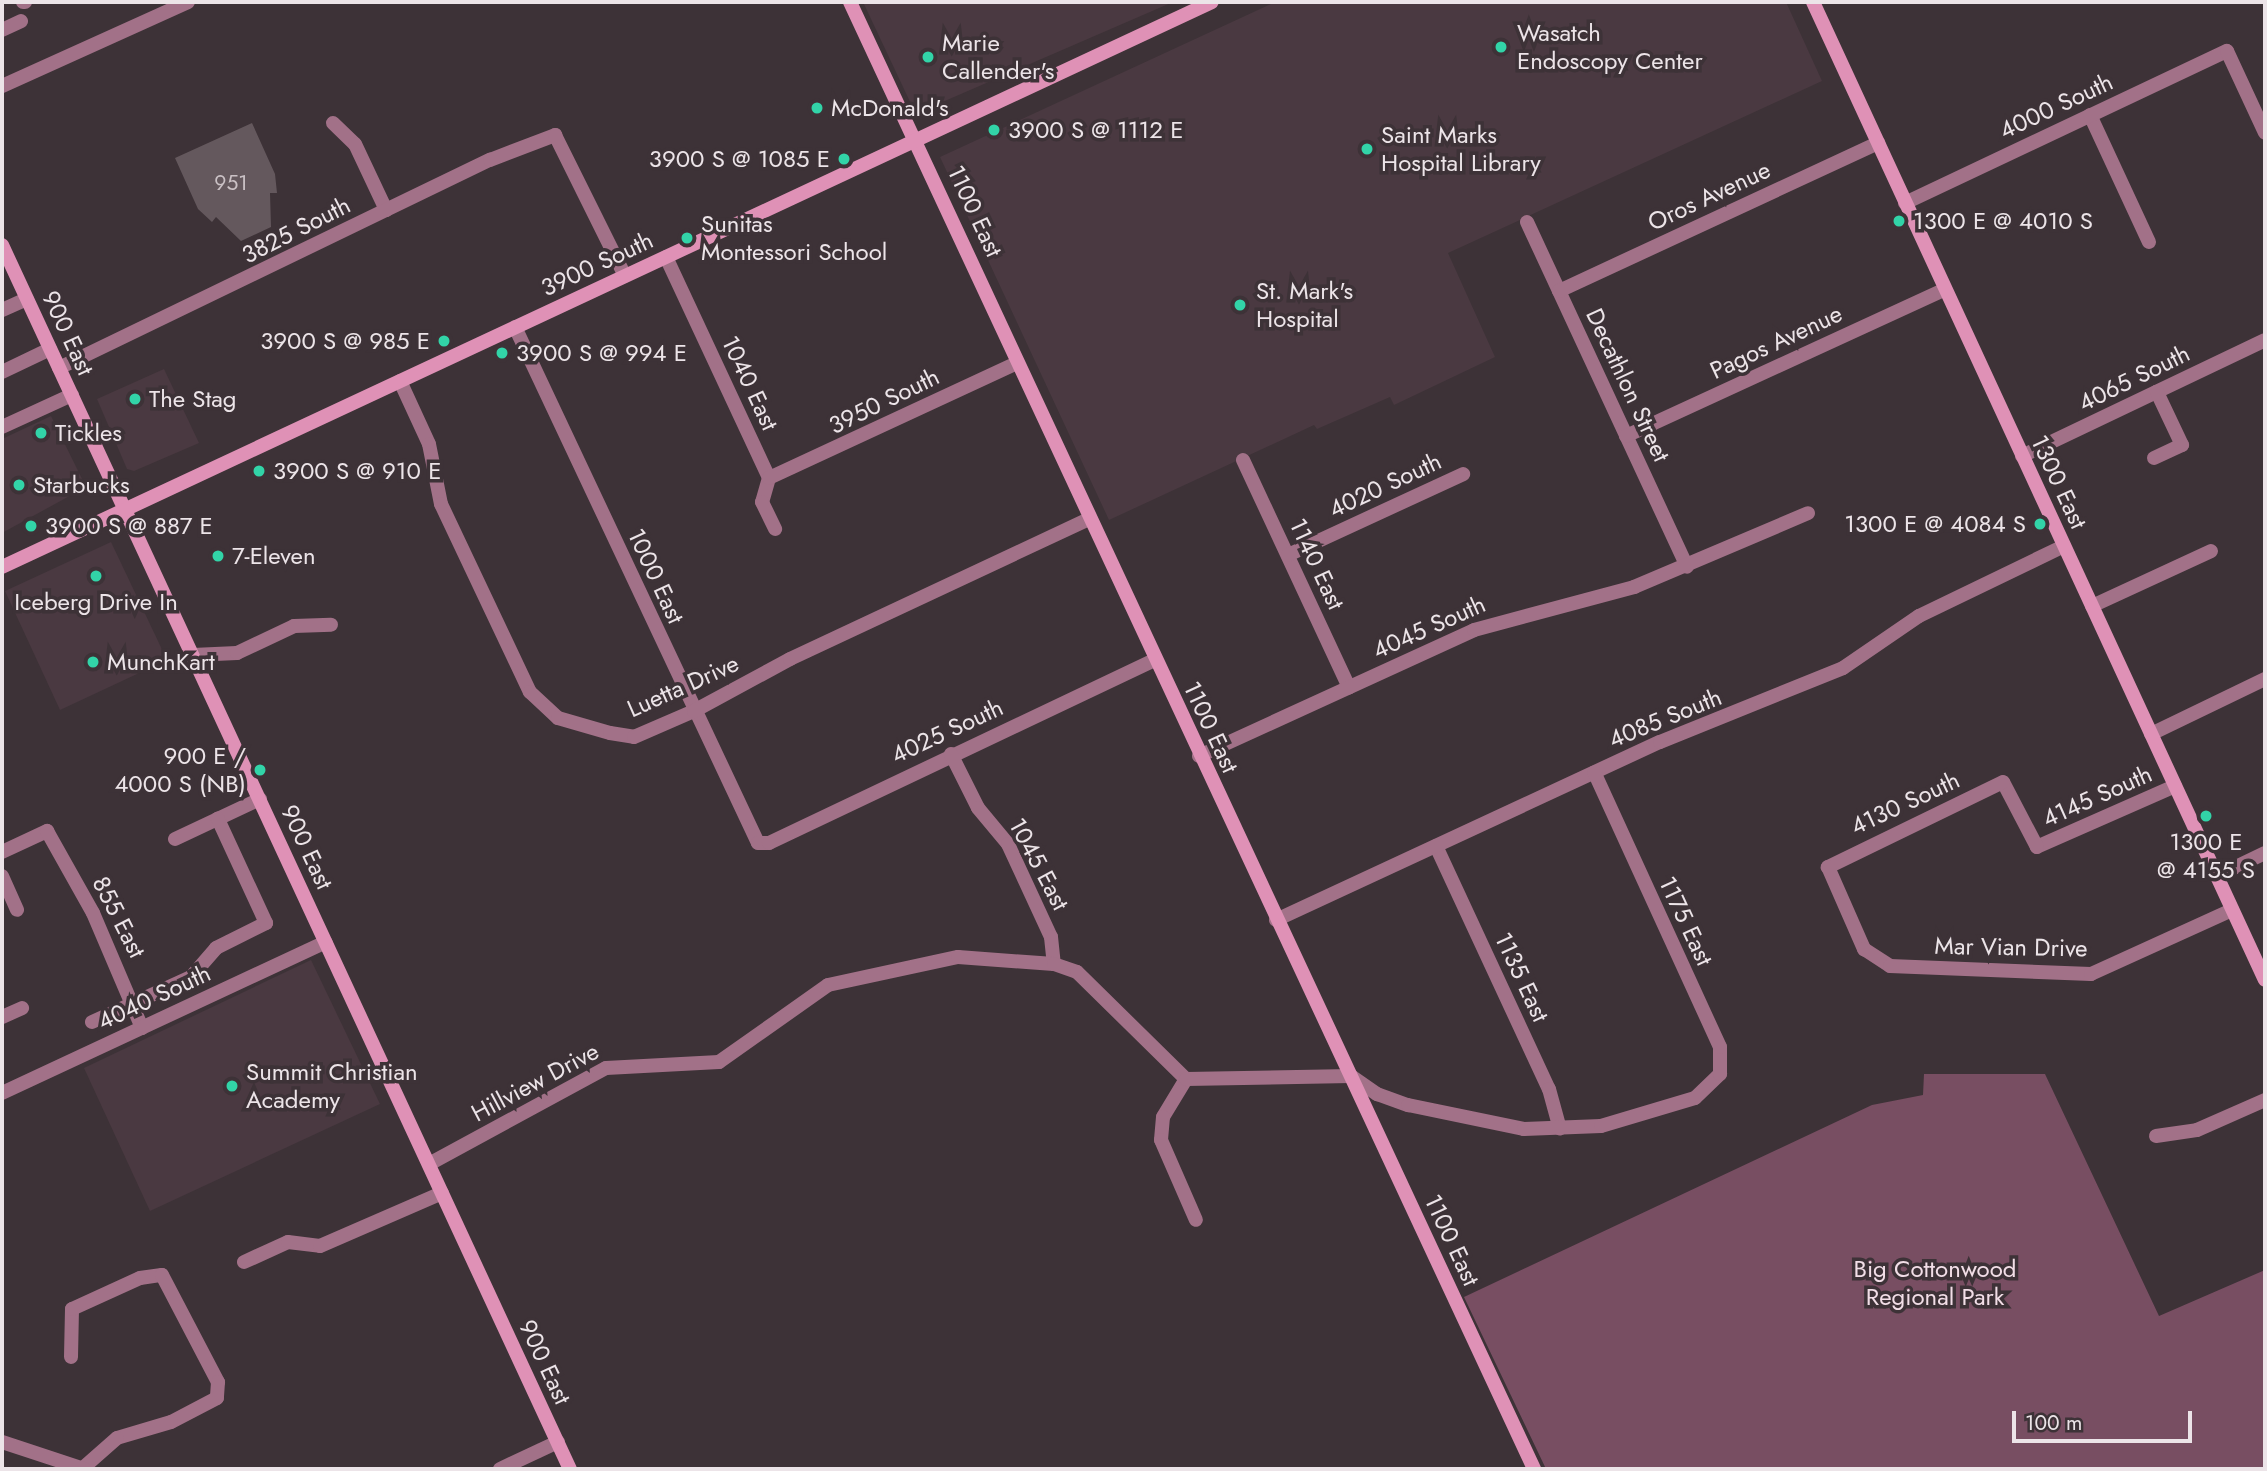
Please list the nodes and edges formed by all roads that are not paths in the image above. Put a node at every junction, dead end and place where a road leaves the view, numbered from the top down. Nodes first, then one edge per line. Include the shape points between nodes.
1 (188, 2) edge
2 (850, 2) edge
3 (1212, 2) edge
4 (1813, 2) edge
5 (21, 21) dead end
6 (2, 30) edge
7 (2, 86) edge
8 (2090, 115) junction
9 (333, 123) dead end
10 (2265, 133) edge
11 (917, 139) junction
12 (1878, 143) junction
13 (1905, 203) junction
14 (386, 209) junction
15 (1527, 222) dead end
16 (2149, 242) dead end
17 (3, 249) edge
18 (666, 257) junction
19 (625, 276) junction
20 (1945, 289) junction
21 (1559, 291) junction
22 (27, 299) junction
23 (2, 310) edge
24 (515, 327) junction
25 (2265, 340) edge
26 (50, 349) junction
27 (1017, 363) junction
28 (59, 368) junction
29 (2, 372) edge
30 (400, 381) junction
31 (2157, 392) junction
32 (72, 395) junction
33 (2, 427) edge
34 (1626, 436) junction
35 (2022, 456) junction
36 (2154, 458) dead end
37 (1243, 460) dead end
38 (1464, 474) dead end
39 (769, 478) junction
40 (125, 509) junction
41 (1808, 513) dead end
42 (1087, 520) junction
43 (775, 529) dead end
44 (2064, 546) junction
45 (2211, 551) dead end
46 (1288, 555) junction
47 (2, 567) edge
48 (1688, 567) junction
49 (2092, 606) junction
50 (331, 625) dead end
51 (192, 655) junction
52 (1155, 660) junction
53 (2265, 679) edge
54 (1349, 687) junction
55 (694, 711) junction
56 (2151, 734) junction
57 (951, 754) junction
58 (1199, 756) junction
59 (1594, 772) junction
60 (2175, 786) junction
61 (260, 799) junction
62 (218, 819) junction
63 (174, 839) dead end
64 (758, 843) joint
65 (1437, 846) junction
66 (2037, 847) joint
67 (2, 852) edge
68 (2265, 853) edge
69 (2, 876) edge
70 (2217, 876) junction
71 (17, 910) dead end
72 (2232, 910) junction
73 (1276, 920) junction
74 (326, 942) junction
75 (1864, 949) joint
76 (1054, 964) junction
77 (2265, 980) edge
78 (131, 1004) junction
79 (22, 1008) dead end
80 (2, 1017) edge
81 (92, 1022) dead end
82 (142, 1028) junction
83 (1351, 1076) junction
84 (1186, 1079) junction
85 (2, 1093) edge
86 (2265, 1100) edge
87 (1560, 1129) junction
88 (2156, 1136) dead end
89 (429, 1164) junction
90 (442, 1193) junction
91 (1196, 1220) dead end
92 (244, 1262) dead end
93 (71, 1357) dead end
94 (2, 1442) edge
95 (558, 1442) junction
96 (84, 1469) edge
97 (500, 1469) edge
98 (570, 1469) edge
99 (1534, 1469) edge

1 - 7 street
2 - 11 main road, 1100 East
3 - 11 main road, 3900 South
4 - 12 main road, 1300 East
5 - 6 street
8 - 10 street, 4000 South via 2227,51
8 - 13 street, 4000 South
8 - 16 street
9 - 14 street via 355,145
11 - 18 main road, 3900 South
11 - 27 main road, 1100 East
12 - 13 main road, 1300 East
12 - 21 street, Oros Avenue
13 - 20 main road, 1300 East
14 - 19 street, 3825 South via 555,135
14 - 28 street, 3825 South
15 - 21 street, Decathlon Street
17 - 22 main road, 900 East
18 - 19 main road, 3900 South
18 - 39 street, 1040 East
19 - 24 main road, 3900 South
20 - 34 street, Pagos Avenue
20 - 35 main road, 1300 East
21 - 34 street, Decathlon Street
22 - 23 street
22 - 26 main road, 900 East
24 - 30 main road, 3900 South
24 - 55 street, 1000 East
25 - 31 street, 4065 South
26 - 28 main road, 900 East
26 - 29 street
27 - 39 street, 3950 South
27 - 42 main road, 1100 East
28 - 32 main road, 900 East
30 - 40 main road, 3900 South
30 - 55 street, Luetta Drive via 429,444 447,517 521,677 545,709 580,726 634,737
31 - 35 street, 4065 South
31 - 36 street via 2182,445
32 - 33 street
32 - 40 main road, 900 East
34 - 48 street, Decathlon Street
35 - 44 main road, 1300 East
37 - 46 street, 1140 East
38 - 46 street, 4020 South
39 - 43 street, 1040 East via 762,502
40 - 47 main road, 3900 South
40 - 51 main road, 900 East
41 - 48 street, 4045 South
42 - 52 main road, 1100 East
42 - 55 street, Luetta Drive via 790,659
44 - 49 main road, 1300 East
44 - 59 street, 4085 South via 1919,616 1843,668
45 - 49 street
46 - 54 street, 1140 East
48 - 54 street, 4045 South via 1609,595 1506,619
49 - 56 main road, 1300 East
50 - 51 street via 294,626 237,653
51 - 61 main road, 900 East
52 - 57 street, 4025 South
52 - 58 main road, 1100 East
53 - 56 street
54 - 58 street, 4045 South
55 - 64 street, 1000 East
56 - 60 main road, 1300 East
57 - 64 street, 4025 South via 769,843
57 - 76 street, 1045 East via 978,808 1012,853 1051,937
58 - 73 main road, 1100 East
59 - 65 street, 4085 South
59 - 87 street, 1175 East via 1720,1047 1720,1074 1710,1088 1625,1122
60 - 66 street, 4145 South
60 - 70 main road, 1300 East
61 - 62 street
61 - 74 main road, 900 East
62 - 63 street
62 - 78 street via 266,923 216,948 198,972
65 - 73 street, 4085 South
65 - 87 street, 1135 East via 1549,1089
66 - 75 street, 4130 South via 2003,782 1828,867
67 - 78 street, 855 East via 47,831 93,913
68 - 70 street
69 - 71 street
70 - 72 main road, 1300 East
72 - 75 street, Mar Vian Drive via 2091,974 1890,966
72 - 77 main road, 1300 East
73 - 83 main road, 1100 East
74 - 82 street, 4040 South
74 - 89 main road, 900 East
76 - 84 street, Hillview Drive via 1092,984
76 - 89 street, Hillview Drive via 958,957 846,979 811,993 729,1058 695,1064 615,1065
78 - 81 street
78 - 82 street, 855 East
79 - 80 street
82 - 85 street, 4040 South
83 - 84 street
83 - 87 street via 1377,1094 1468,1120
83 - 99 main road, 1100 East
84 - 91 street via 1163,1117 1161,1140
86 - 88 street via 2197,1130
89 - 90 main road, 900 East
90 - 92 street via 320,1246 288,1242
90 - 95 main road, 900 East
93 - 96 street via 72,1310 140,1278 162,1275 218,1382 217,1398 110,1442
94 - 96 street
95 - 97 street
95 - 98 main road, 900 East

